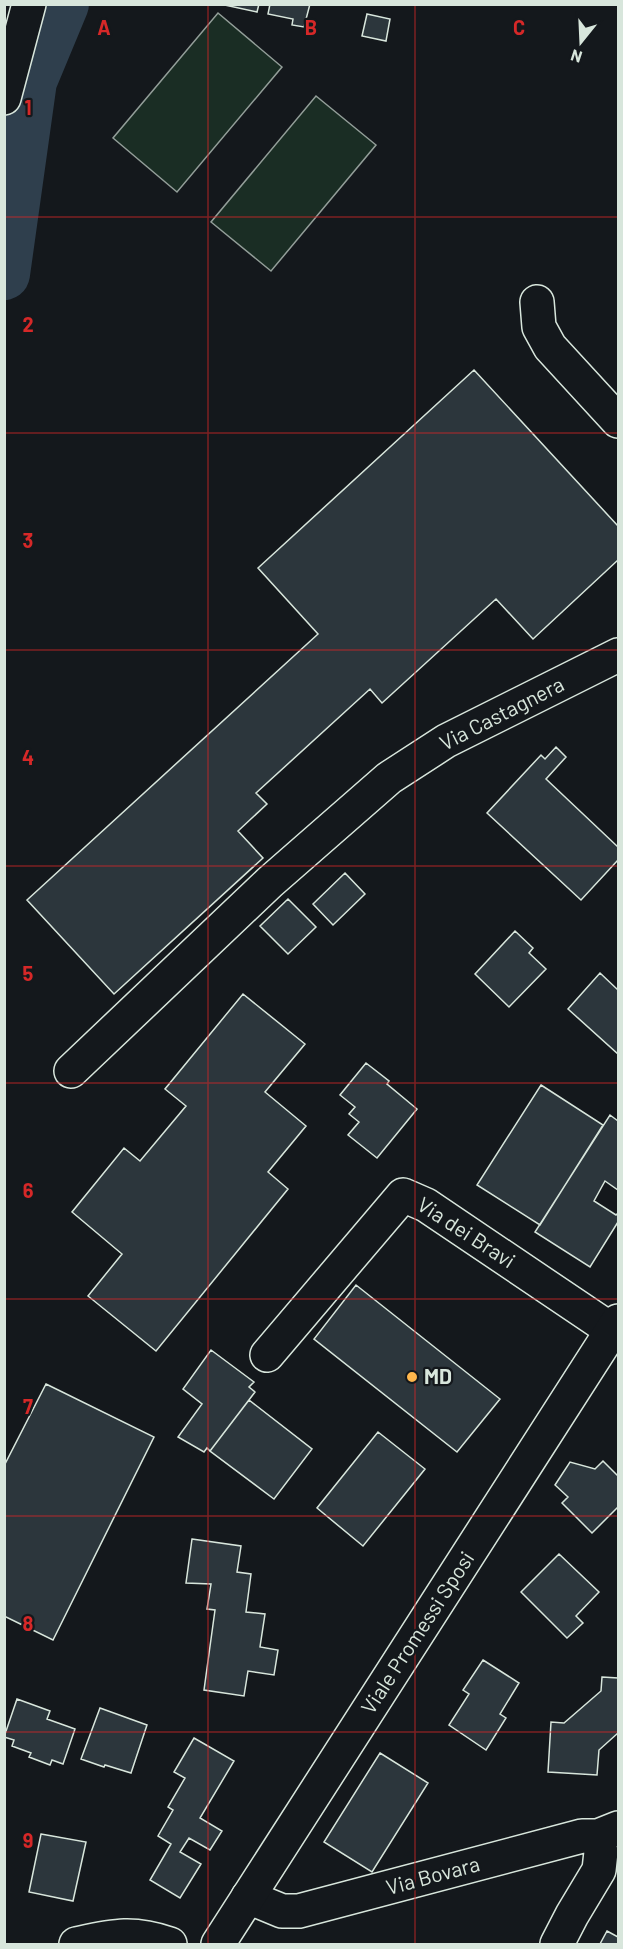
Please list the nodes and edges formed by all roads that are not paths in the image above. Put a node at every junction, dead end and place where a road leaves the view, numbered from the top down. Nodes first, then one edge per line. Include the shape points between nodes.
1 (29, 4) edge
2 (4, 98) edge
3 (537, 302) dead end
4 (618, 421) edge
5 (618, 655) edge
6 (71, 1071) dead end
7 (615, 1326) edge
8 (267, 1355) dead end
9 (608, 1832) edge
10 (248, 1898) junction
11 (76, 1944) edge
12 (170, 1944) edge
13 (218, 1944) edge
14 (557, 1944) edge

1 - 2 street
3 - 4 street via 539,327 550,347
5 - 6 street, Via Castagnera via 446,741 389,778 270,882
7 - 8 street, Via dei Bravi via 426,1205 403,1195
7 - 10 street, Viale Promessi Sposi
9 - 10 street, Via Bovara via 298,1911 282,1911
9 - 14 street via 599,1870
10 - 13 street, Viale Promessi Sposi
11 - 12 street via 121,1935

